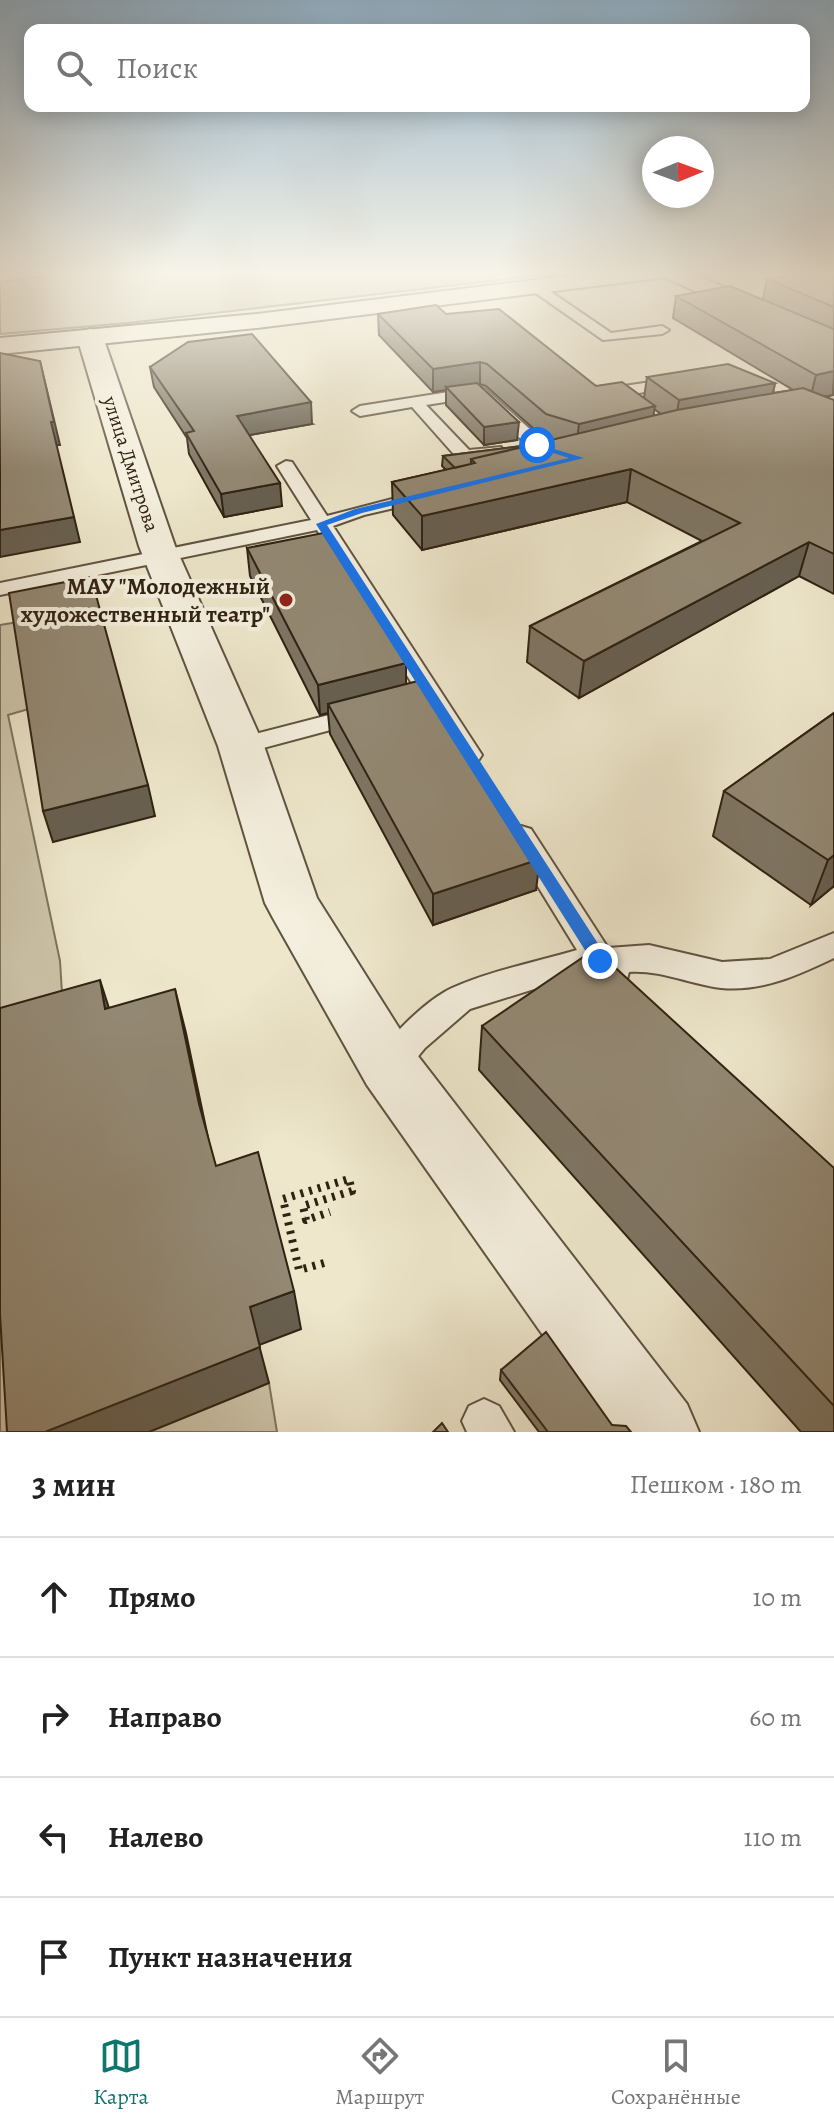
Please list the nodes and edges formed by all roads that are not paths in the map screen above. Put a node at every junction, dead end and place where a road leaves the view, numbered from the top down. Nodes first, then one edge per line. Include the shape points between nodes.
1 (90, 337) edge
2 (82, 338) edge
3 (0, 346) edge
4 (601, 380) dead end
5 (691, 380) edge
6 (617, 392) junction
7 (415, 402) junction
8 (639, 408) edge
9 (360, 411) dead end
10 (537, 445) junction
11 (550, 465) edge
12 (286, 466) dead end
13 (447, 490) edge
14 (321, 524) junction
15 (158, 551) junction
16 (0, 589) edge
17 (432, 697) junction
18 (241, 746) junction
19 (483, 776) edge
20 (508, 816) edge
21 (834, 945) edge
22 (600, 961) junction
23 (635, 993) edge
24 (389, 1066) junction
25 (659, 1432) edge

1 - 15 street, улица Дмитрова
2 - 3 street
4 - 6 lane
5 - 6 lane
6 - 8 lane
7 - 9 lane
7 - 10 lane via 480,392
7 - 10 lane via 465,456
10 - 11 lane via 579,458
12 - 14 lane
13 - 14 lane
14 - 15 lane
14 - 17 lane
15 - 16 lane
15 - 18 street, улица Дмитрова
17 - 18 lane
17 - 19 lane
18 - 24 street, улица Дмитрова via 292,903
20 - 22 lane
21 - 22 lane via 772,972 722,975 649,958
22 - 23 lane
22 - 24 lane via 579,962 460,999
24 - 25 street, улица Дмитрова

